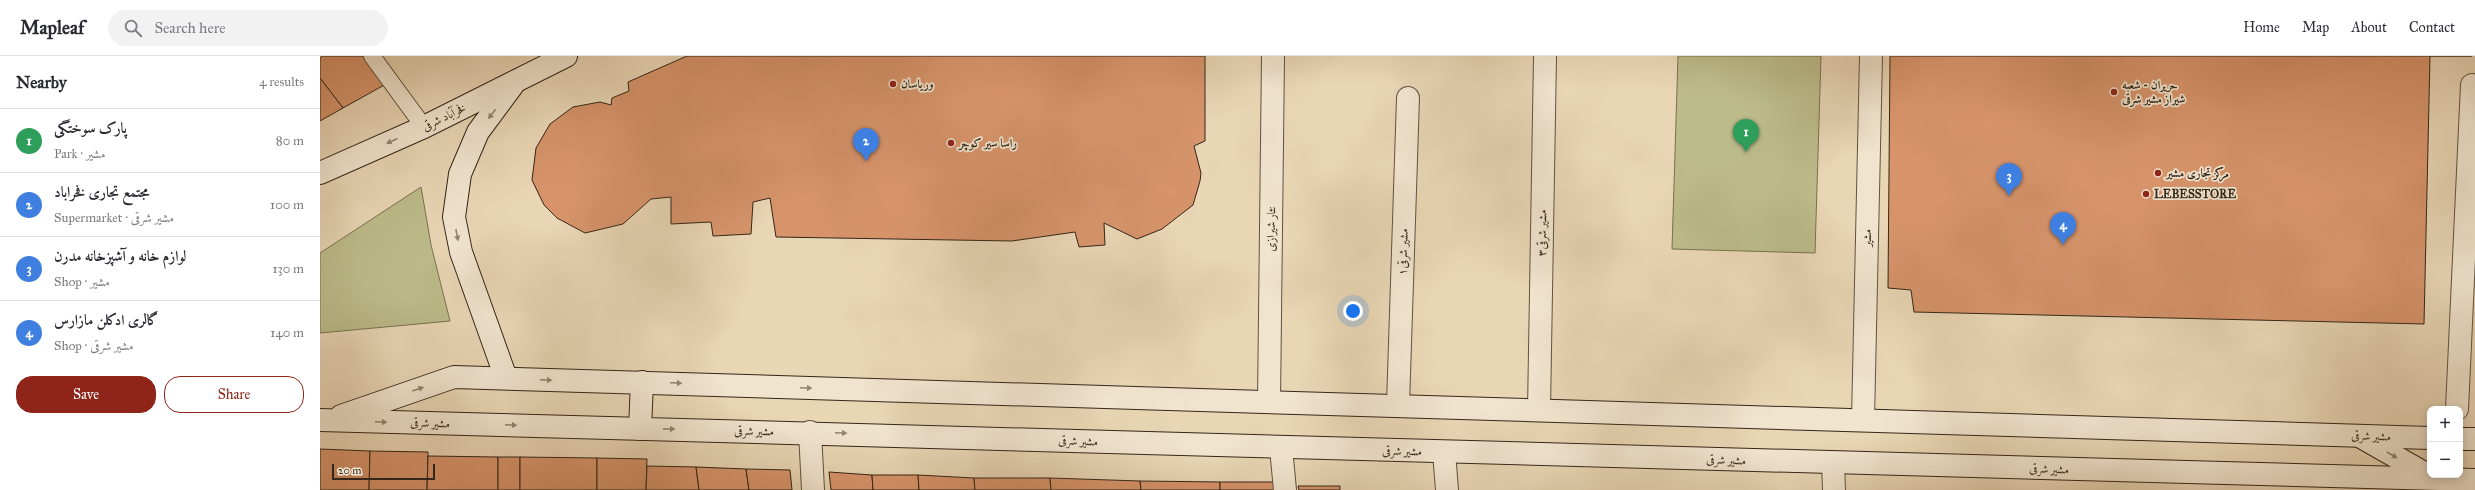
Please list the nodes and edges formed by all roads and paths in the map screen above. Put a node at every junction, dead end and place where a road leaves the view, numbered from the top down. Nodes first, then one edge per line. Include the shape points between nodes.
1 (372, 56) edge
2 (566, 56) edge
3 (1272, 56) edge
4 (1545, 56) edge
5 (1871, 56) edge
6 (515, 82) junction
7 (2472, 85) dead end
8 (1408, 98) dead end
9 (424, 127) junction
10 (320, 172) edge
11 (506, 378) junction
12 (642, 382) junction
13 (1269, 402) junction
14 (1398, 406) junction
15 (2458, 406) edge
16 (1539, 410) junction
17 (324, 420) edge
18 (1863, 420) junction
19 (640, 429) junction
20 (810, 432) junction
21 (2358, 436) junction
22 (2427, 438) edge
23 (2463, 439) edge
24 (2475, 439) edge
25 (1282, 448) junction
26 (1444, 452) junction
27 (1832, 463) junction
28 (2436, 480) junction
29 (2475, 480) edge
30 (2384, 484) edge
31 (813, 490) edge
32 (1285, 490) edge
33 (1447, 490) edge
34 (1834, 490) edge

1 - 9 lane
2 - 6 main road, فخرآباد شرقی
3 - 13 main road, نثار شیرازی
4 - 16 main road, ۳مشیر شرقی
5 - 18 main road, مشیر
6 - 9 main road, فخرآباد شرقی
6 -> 11 main road via 478,132 460,174 454,217 460,252
7 - 15 main road
8 - 14 main road, ۱مشیر شرقی
9 -> 10 main road, فخرآباد شرقی
11 -> 12 main road, مشیر شرقی
17 -> 11 main road, مشیر شرقی via 454,377
12 -> 13 main road, مشیر شرقی
12 - 19 main road
13 - 14 main road, مشیر شرقی
14 - 16 main road, مشیر شرقی
16 - 18 main road, مشیر شرقی
17 -> 19 main road, مشیر شرقی
18 - 21 main road, مشیر شرقی
19 -> 20 main road, مشیر شرقی
20 -> 25 main road, مشیر شرقی
20 - 31 main road
21 - 22 main road, مشیر شرقی
21 -> 28 main road
23 - 24 main road
25 - 26 main road, مشیر شرقی
25 - 32 main road
26 - 27 main road, مشیر شرقی
26 - 33 main road
27 - 30 main road, مشیر شرقی
27 - 34 main road
28 - 29 main road, مشیر شرقی
28 - 30 main road, مشیر شرقی

